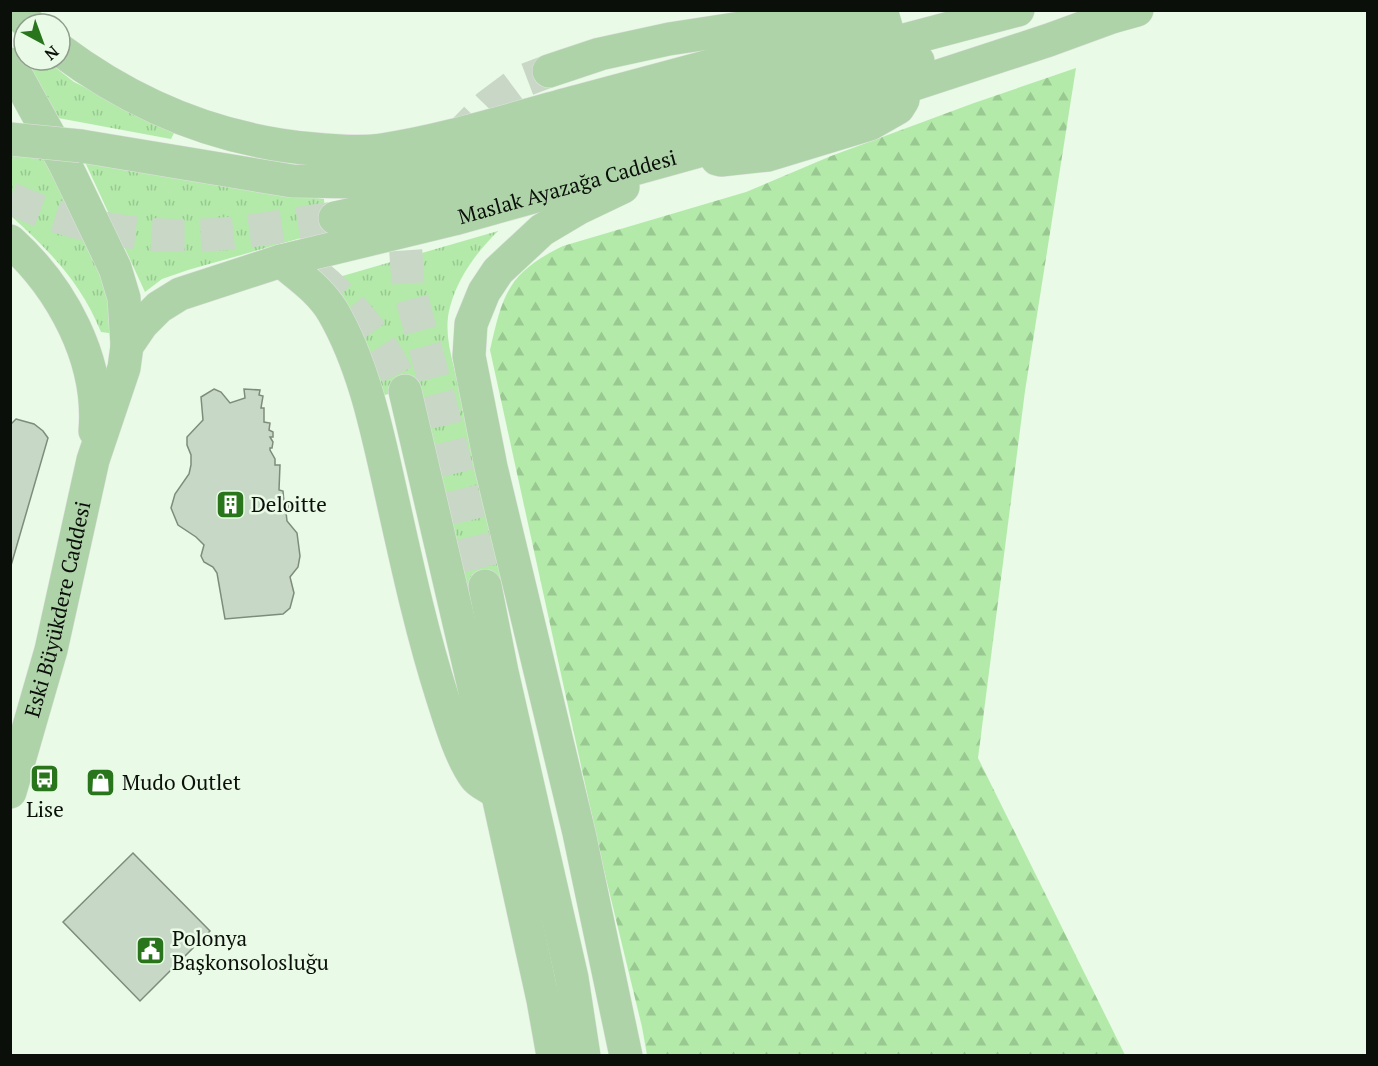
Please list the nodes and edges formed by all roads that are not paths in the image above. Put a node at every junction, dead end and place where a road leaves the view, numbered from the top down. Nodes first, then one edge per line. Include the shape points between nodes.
1 (1018, 10) edge
2 (1124, 14) edge
3 (895, 44) edge
4 (72, 59) edge
5 (10, 64) edge
6 (549, 71) tunnel mouth
7 (10, 139) edge
8 (695, 152) junction
9 (335, 218) tunnel mouth
10 (10, 241) edge
11 (281, 261) junction
12 (127, 346) junction
13 (405, 391) tunnel mouth
14 (93, 460) junction
15 (485, 586) tunnel mouth
16 (10, 792) edge
17 (497, 793) junction
18 (553, 1056) edge
19 (584, 1056) edge
20 (626, 1056) edge

1 - 3 main road
2 - 3 main road, Maslak Ayazağa Caddesi
3 - 4 main road via 855,27 494,124 380,150 344,152 242,139 198,125 126,94
3 - 6 main road via 849,12 669,39 600,54
3 - 7 main road, bridge via 457,164 357,182 292,181 81,146
3 - 8 main road, Maslak Ayazağa Caddesi
3 - 9 main road via 829,84
5 - 12 main road via 65,164 115,268 124,298
8 - 11 main road, Maslak Ayazağa Caddesi via 454,219
8 - 20 main road via 542,230 498,271 471,324 469,356 477,404 579,833
10 - 14 main road via 37,268 78,336 93,387
11 - 12 main road, Maslak Ayazağa Caddesi via 180,294 159,307
11 - 17 main road via 316,289 343,333 377,433 431,657 455,736 475,778
12 - 14 main road, Maslak Ayazağa Caddesi via 124,368
13 - 17 main road
14 - 16 main road, Eski Büyükdere Caddesi via 51,650
15 - 19 main road via 572,978
17 - 18 main road

